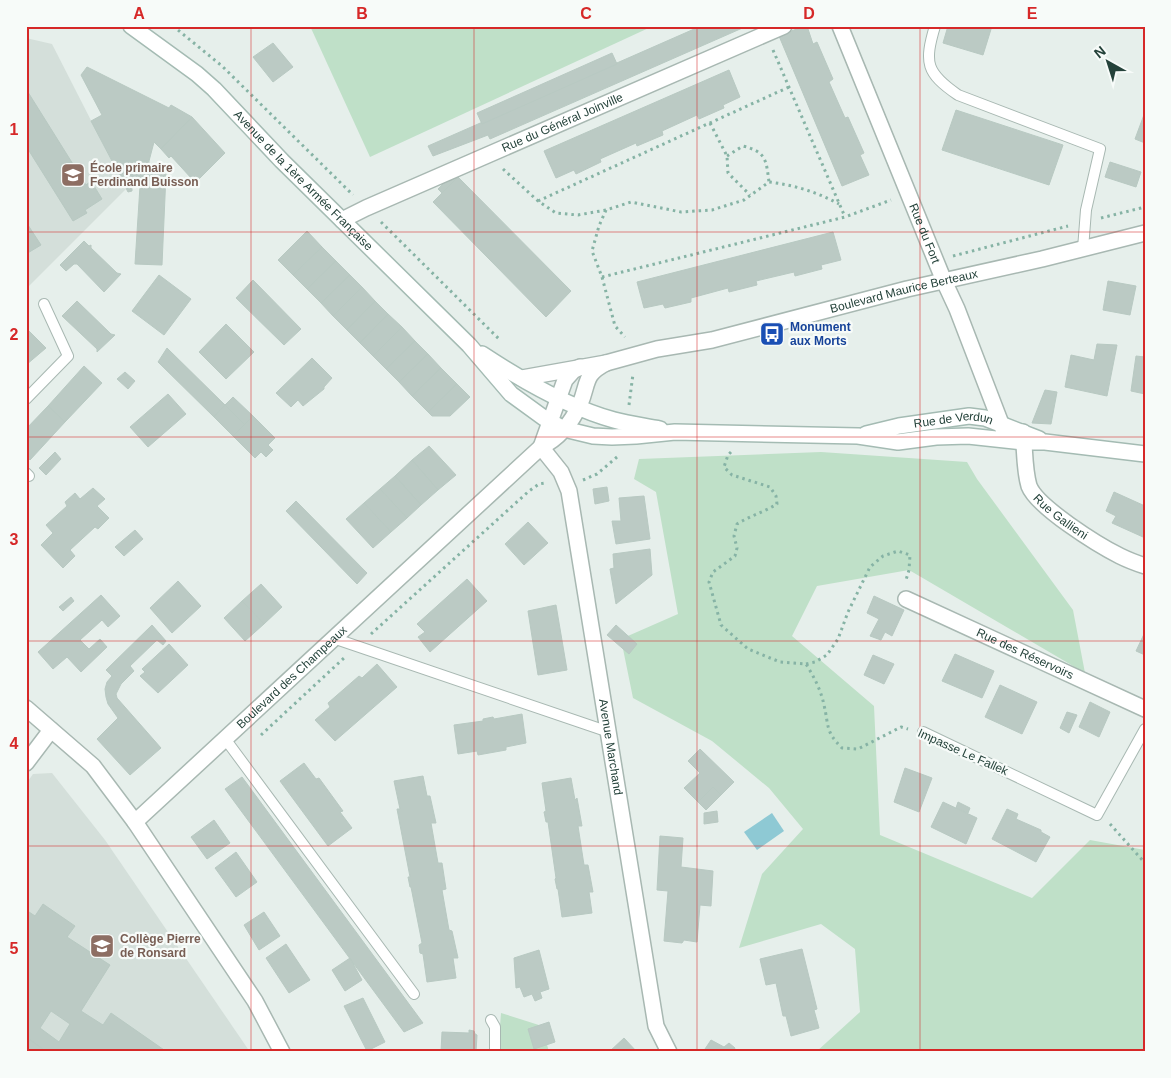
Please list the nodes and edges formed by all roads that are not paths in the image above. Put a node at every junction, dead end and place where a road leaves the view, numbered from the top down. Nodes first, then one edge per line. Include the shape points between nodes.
1 (131, 26) edge
2 (784, 26) edge
3 (840, 26) edge
4 (935, 26) edge
5 (342, 220) junction
6 (1145, 233) edge
7 (1083, 249) junction
8 (944, 281) junction
9 (44, 304) dead end
10 (469, 345) junction
11 (606, 363) junction
12 (580, 367) junction
13 (522, 378) junction
14 (559, 397) junction
15 (26, 399) edge
16 (579, 407) junction
17 (550, 422) junction
18 (1002, 424) junction
19 (564, 430) junction
20 (626, 430) junction
21 (858, 436) junction
22 (1024, 437) junction
23 (1007, 440) junction
24 (541, 447) junction
25 (1145, 454) edge
26 (1145, 566) edge
27 (906, 599) road end
28 (333, 638) junction
29 (26, 708) edge
30 (1145, 709) edge
31 (1145, 729) edge
32 (51, 730) junction
33 (610, 732) junction
34 (923, 732) road end
35 (226, 740) junction
36 (26, 763) edge
37 (136, 822) junction
38 (414, 994) dead end
39 (491, 1020) dead end
40 (282, 1052) edge
41 (495, 1052) edge
42 (669, 1052) edge

1 - 5 street, Avenue de la 1ère Armée Française via 214,89
2 - 5 street, Rue du Général Joinville
3 - 8 street, Rue du Fort
4 - 7 lane via 928,53 930,68 939,82 958,95 1100,149 1086,210
5 - 10 street, Avenue de la 1ère Armée Française
6 - 7 street, Boulevard Maurice Berteaux
7 - 8 street, Boulevard Maurice Berteaux
8 - 11 street, Boulevard Maurice Berteaux via 712,340 657,349
8 - 18 street, Rue du Fort
9 - 15 lane via 68,356
10 - 13 street, Avenue de la 1ère Armée Française
10 - 17 street, Avenue de la 1ère Armée Française via 511,394
11 - 12 street, Boulevard Maurice Berteaux
11 - 16 street, Boulevard des Champeaux via 590,374
12 - 13 street, Boulevard Maurice Berteaux
12 - 14 street via 565,380
13 - 14 street, Avenue de la 1ère Armée Française
14 - 16 street, Avenue de la 1ère Armée Française
14 - 17 street
16 - 19 street, Boulevard des Champeaux
16 - 20 street, Rue de Verdun via 615,420
17 - 19 street, Avenue de la 1ère Armée Française
17 - 24 street
18 - 21 street, Rue de Verdun via 969,416 899,426
18 - 22 street, Rue de Verdun
18 - 23 street, Rue du Fort
19 - 20 street, Rue de Verdun via 593,436
19 - 24 street, Boulevard des Champeaux
20 - 21 street, Rue de Verdun
21 - 23 street, Rue de Verdun via 898,442 961,436
22 - 23 street, Rue de Verdun
22 - 25 street, Rue de Verdun
22 - 26 street, Rue Gallieni via 1027,475 1030,487 1040,502 1120,556
24 - 28 street, Boulevard des Champeaux
24 - 33 street, Avenue Marchand via 556,464 569,491
27 - 30 street, Rue des Réservoirs
28 - 33 lane
28 - 35 street, Boulevard des Champeaux
29 - 32 street
31 - 34 lane, Impasse Le Fallek via 1097,814
32 - 36 street
32 - 37 street via 93,766
33 - 42 street, Avenue Marchand via 656,1026
35 - 37 street, Boulevard des Champeaux
35 - 38 lane
37 - 40 street via 255,1001
39 - 41 lane via 495,1027

